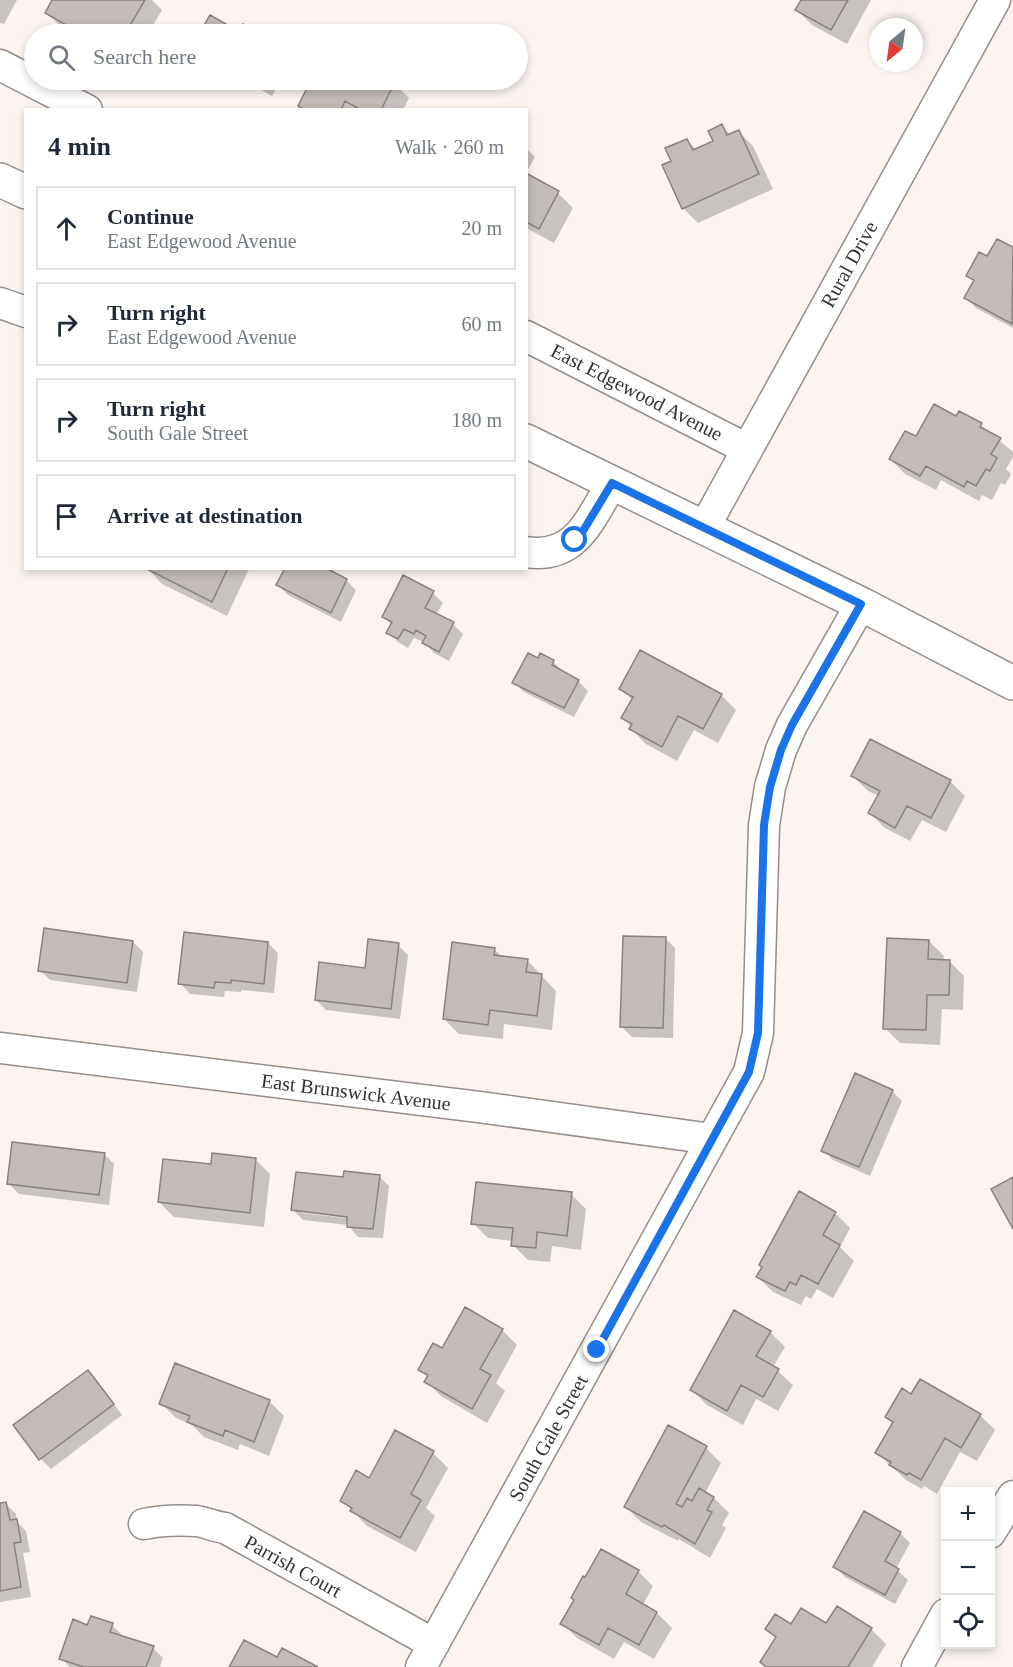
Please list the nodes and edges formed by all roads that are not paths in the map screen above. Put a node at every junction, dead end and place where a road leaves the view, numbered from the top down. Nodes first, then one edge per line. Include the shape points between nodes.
1 (995, 0) edge
2 (0, 65) edge
3 (24, 77) edge
4 (48, 90) edge
5 (83, 108) edge
6 (0, 180) edge
7 (24, 191) edge
8 (0, 303) edge
9 (24, 311) edge
10 (528, 337) edge
11 (528, 442) edge
12 (747, 449) junction
13 (612, 483) junction
14 (704, 528) junction
15 (528, 552) edge
16 (861, 604) junction
17 (1013, 682) edge
18 (0, 1048) edge
19 (712, 1139) junction
20 (1013, 1496) edge
21 (144, 1524) dead end
22 (995, 1525) edge
23 (941, 1621) edge
24 (428, 1656) edge
25 (916, 1667) edge

1 - 12 street, Rural Drive
2 - 3 street
4 - 5 street
6 - 7 main road
8 - 9 street
10 - 12 street, East Edgewood Avenue
11 - 13 main road
12 - 14 street, Rural Drive
13 - 14 main road
13 - 15 street via 583,531 569,544 551,552
14 - 16 main road
16 - 17 main road
16 - 19 street, South Gale Street via 792,725 770,787 764,825 756,1041 749,1072
18 - 19 street, East Brunswick Avenue
19 - 24 street, South Gale Street
20 - 22 street
21 - 24 street, Parrish Court via 199,1521 225,1528
23 - 25 street

